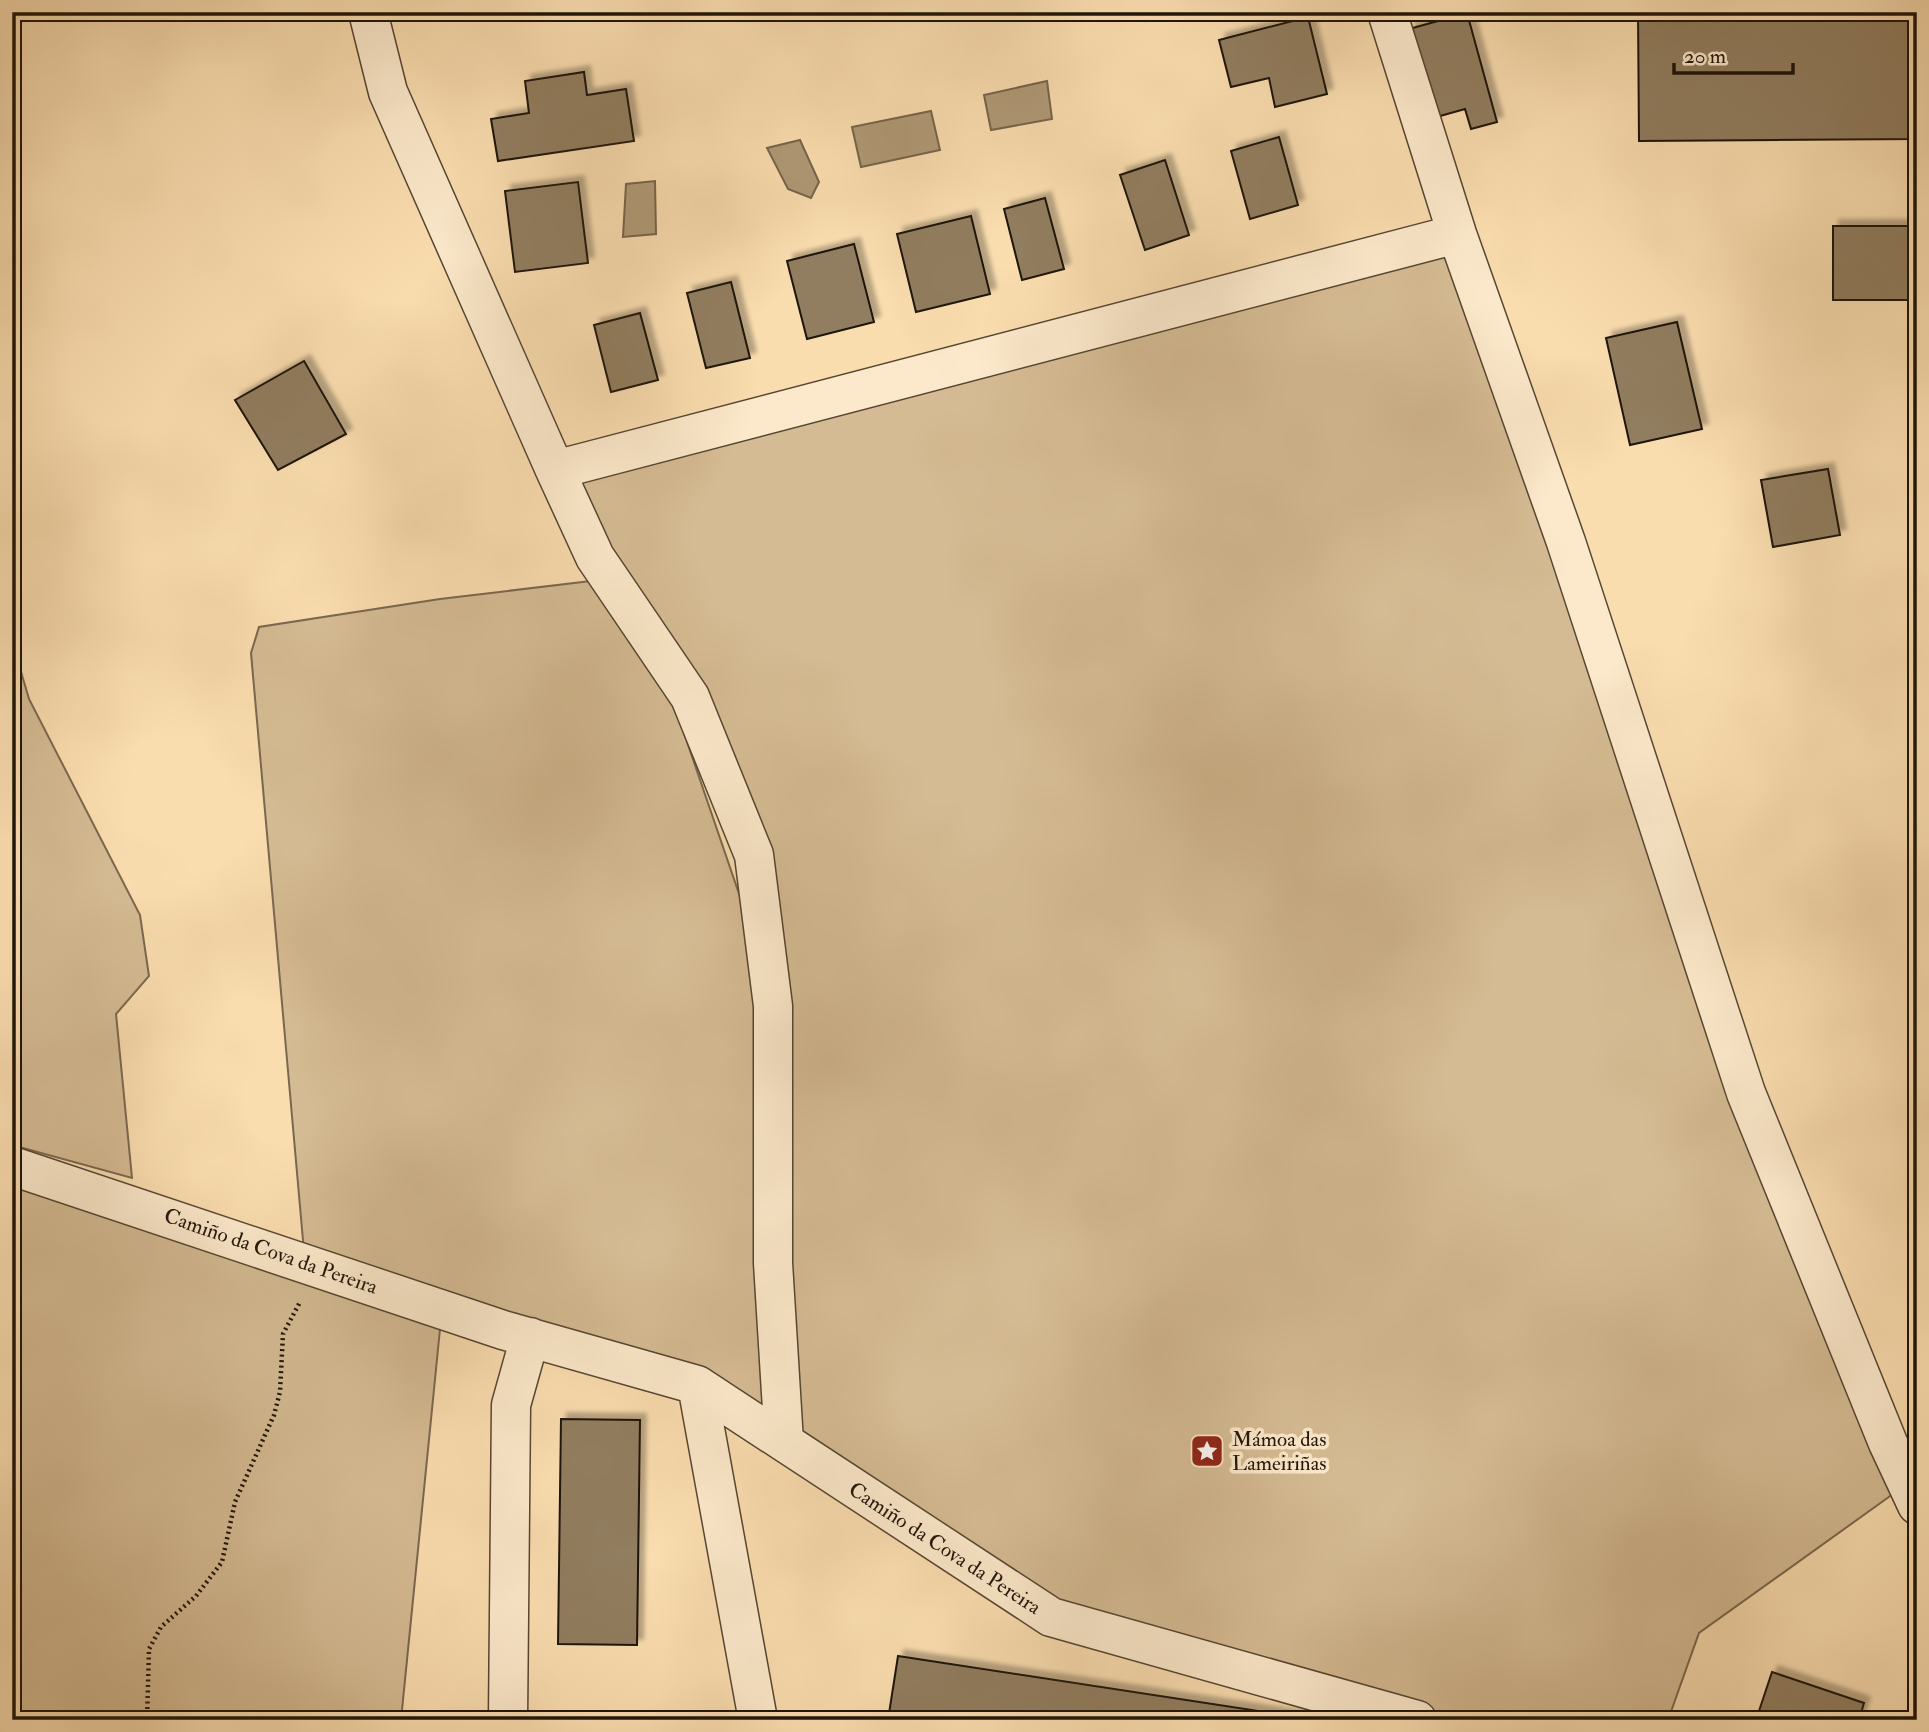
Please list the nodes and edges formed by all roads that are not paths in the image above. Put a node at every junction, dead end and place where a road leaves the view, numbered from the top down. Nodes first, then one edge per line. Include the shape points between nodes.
1 (368, 12) edge
2 (1387, 12) edge
3 (1457, 234) junction
4 (555, 470) junction
5 (12, 1166) edge
6 (530, 1337) junction
7 (697, 1385) junction
8 (784, 1442) junction
9 (1917, 1505) edge
10 (508, 1720) edge
11 (758, 1720) edge
12 (1417, 1720) edge

1 - 4 street via 388,92
2 - 3 street
3 - 4 street
3 - 9 street via 1566,542 1746,1093
4 - 8 street via 596,557 690,697 754,855 773,1006 774,1263
5 - 6 street, Camiño da Cova da Pereira
6 - 7 street, Camiño da Cova da Pereira
6 - 10 street via 511,1405
7 - 8 street, Camiño da Cova da Pereira
7 - 11 street
8 - 12 street, Camiño da Cova da Pereira via 1051,1618

